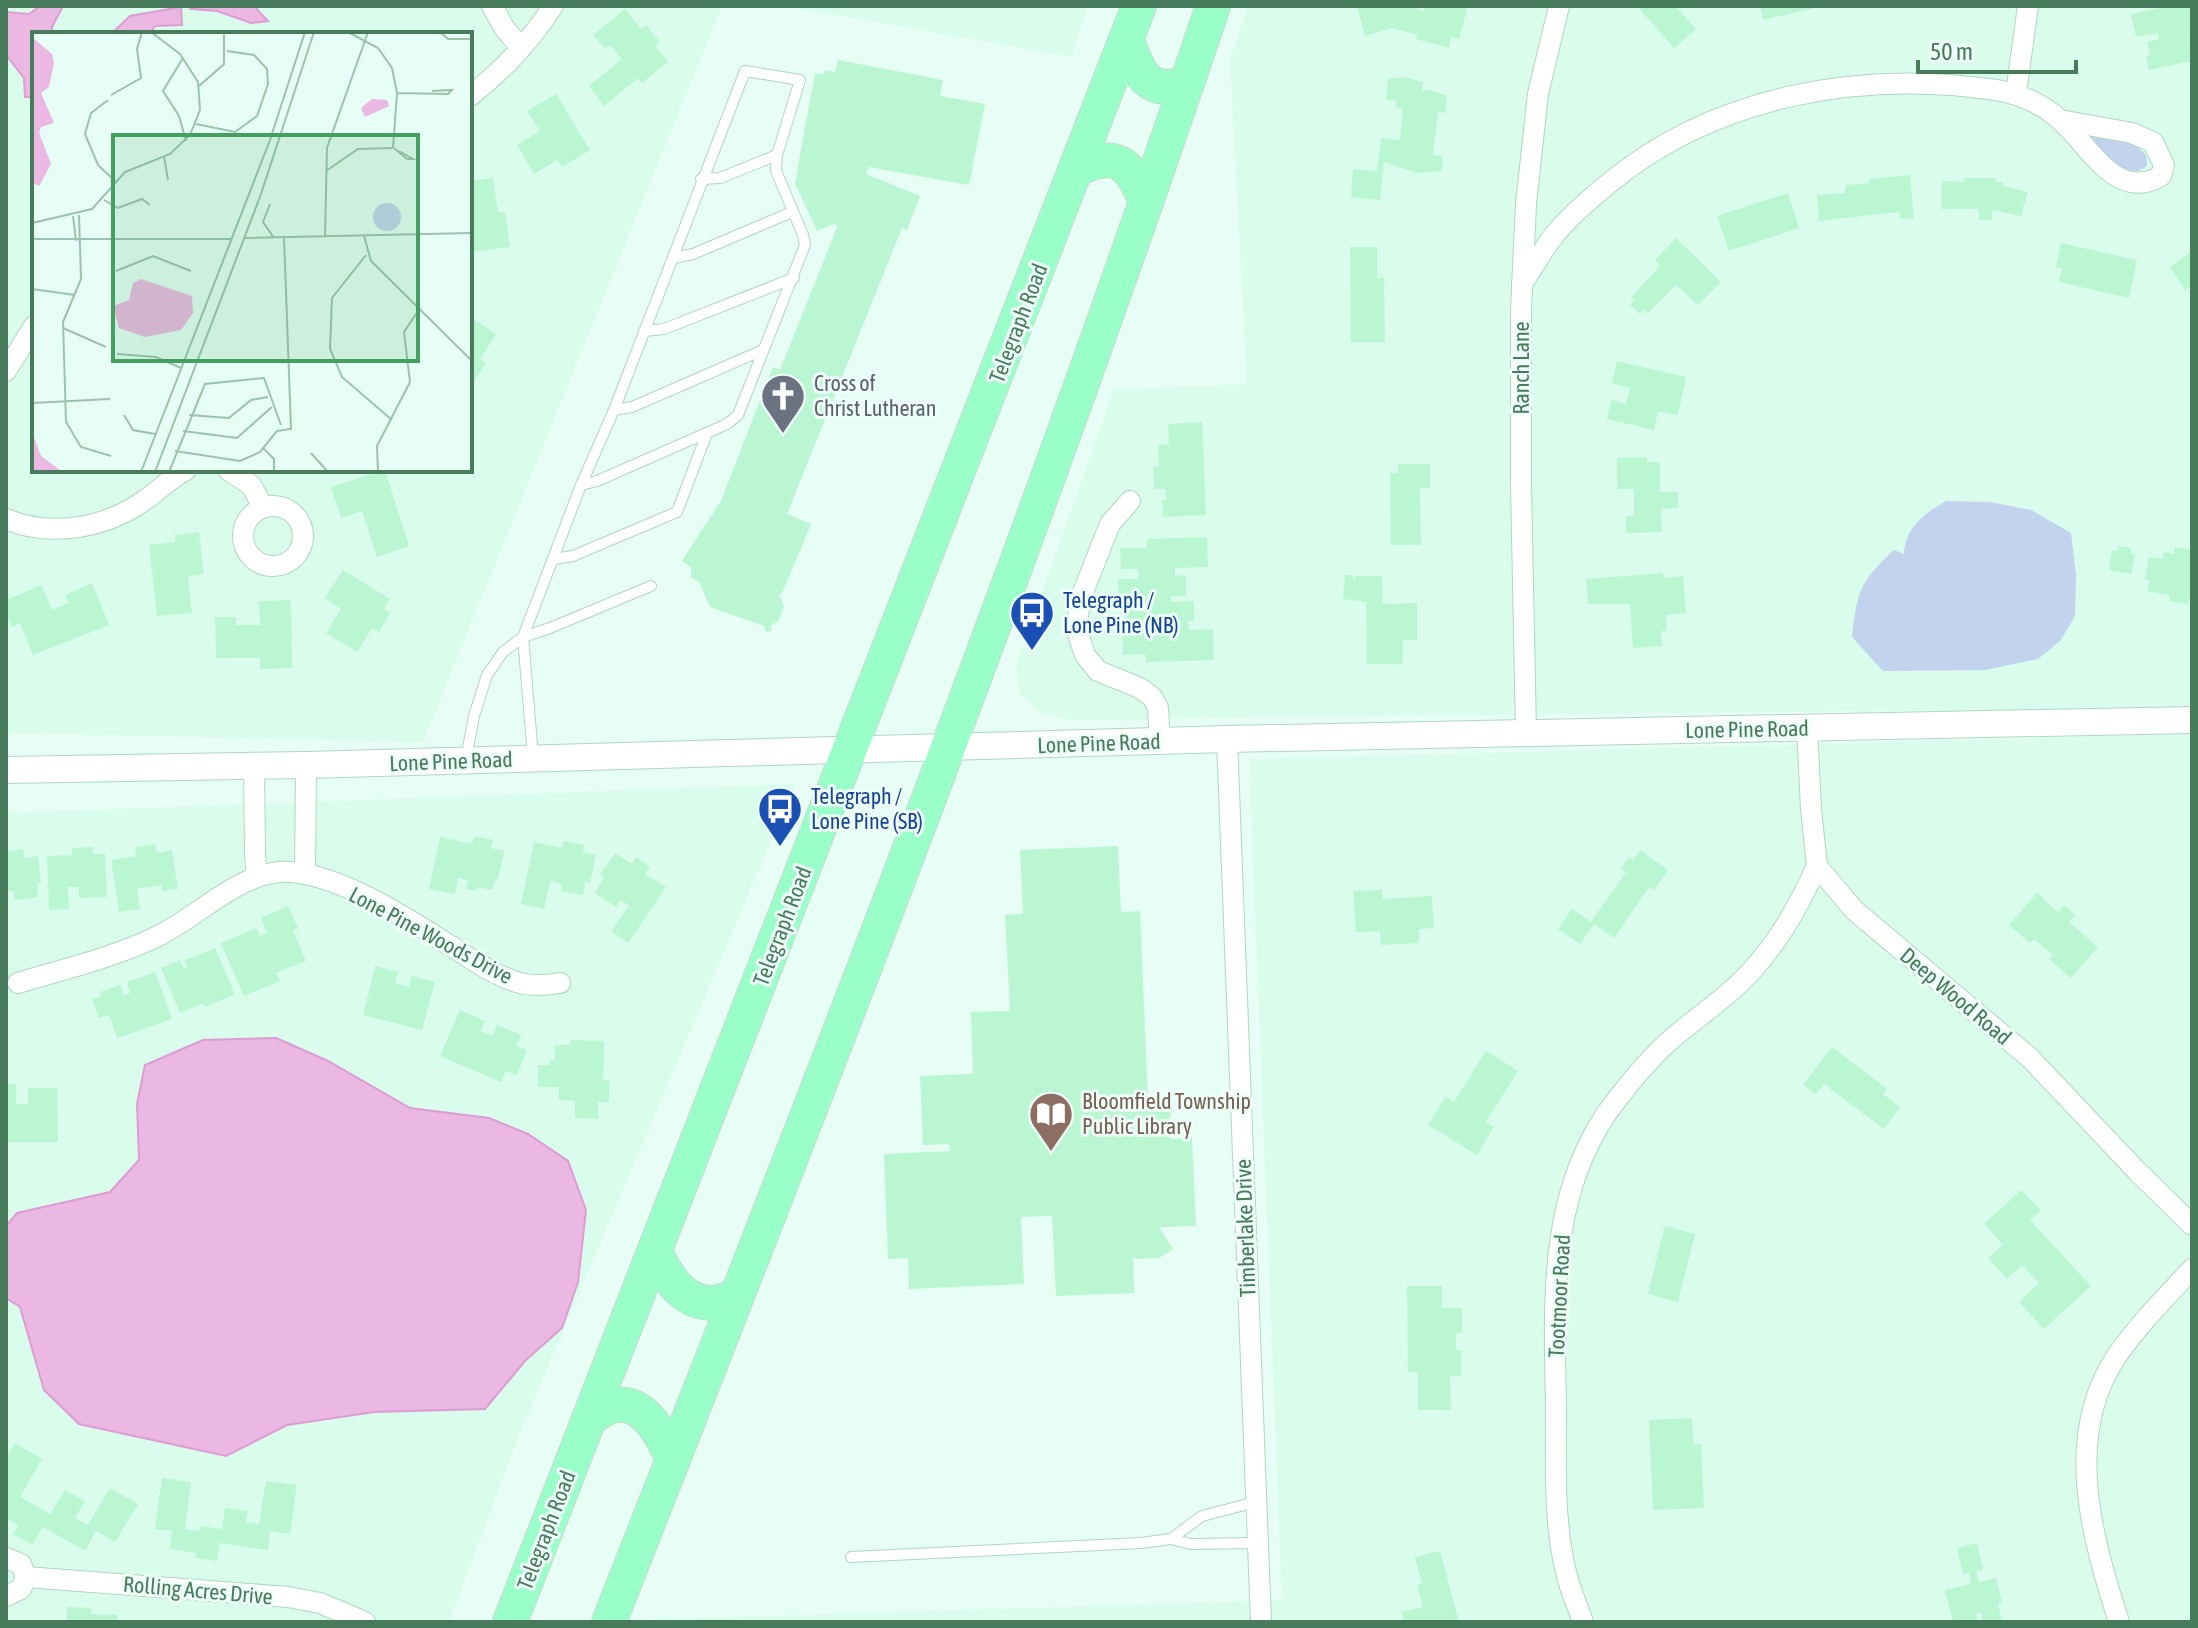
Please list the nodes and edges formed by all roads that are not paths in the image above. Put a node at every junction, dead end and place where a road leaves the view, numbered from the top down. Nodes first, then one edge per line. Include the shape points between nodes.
1 (492, 6) edge
2 (553, 6) edge
3 (1139, 6) edge
4 (1213, 6) edge
5 (1559, 6) edge
6 (2028, 6) edge
7 (1127, 41) junction
8 (521, 48) junction
9 (1187, 83) junction
10 (2016, 93) junction
11 (472, 94) edge
12 (2060, 120) junction
13 (777, 155) junction
14 (1077, 169) junction
15 (701, 179) junction
16 (1146, 202) junction
17 (792, 212) junction
18 (673, 258) junction
19 (794, 278) junction
20 (1522, 284) junction
21 (32, 327) edge
22 (644, 331) junction
23 (14, 339) edge
24 (763, 350) junction
25 (6, 371) edge
26 (614, 410) junction
27 (707, 433) junction
28 (183, 472) edge
29 (231, 472) edge
30 (581, 485) junction
31 (1130, 501) dead end
32 (263, 507) dead end
33 (6, 519) edge
34 (554, 559) junction
35 (651, 586) dead end
36 (523, 637) junction
37 (2192, 720) edge
38 (1807, 728) junction
39 (1526, 733) junction
40 (1227, 739) junction
41 (1160, 741) junction
42 (950, 747) junction
43 (851, 750) junction
44 (533, 759) junction
45 (466, 760) junction
46 (306, 765) junction
47 (254, 766) junction
48 (6, 770) edge
49 (1817, 866) junction
50 (305, 873) junction
51 (257, 877) junction
52 (18, 983) dead end
53 (560, 983) dead end
54 (2192, 1225) edge
55 (655, 1252) junction
56 (2192, 1269) edge
57 (736, 1297) junction
58 (588, 1421) junction
59 (673, 1460) junction
60 (1256, 1502) junction
61 (1171, 1539) junction
62 (1257, 1543) junction
63 (851, 1557) dead end
64 (6, 1558) edge
65 (26, 1577) junction
66 (6, 1596) edge
67 (365, 1622) edge
68 (510, 1622) edge
69 (609, 1622) edge
70 (1261, 1622) edge
71 (1583, 1622) edge
72 (2119, 1622) edge

1 - 8 street
2 - 8 street
3 - 7 highway, Telegraph Road
4 - 9 highway
5 - 20 street, Ranch Lane via 1538,94
6 - 10 street
7 - 9 highway via 1140,72 1154,85 1173,88
7 - 14 highway, Telegraph Road
8 - 11 street
9 - 16 highway
10 - 12 street
10 - 20 street via 1973,87 1850,86 1766,101 1689,130 1639,158 1593,196 1553,237
12 - 12 street via 2153,142 2164,165 2161,176 2147,184 2114,177
13 - 15 lane via 720,178
13 - 15 lane via 800,80 745,71
13 - 17 lane via 776,171
14 - 16 highway via 1098,160 1119,162 1131,172
14 - 43 highway, Telegraph Road
15 - 18 lane
16 - 42 highway
17 - 18 lane
17 - 19 lane via 805,245
18 - 22 lane
19 - 22 lane via 664,329
19 - 24 lane
20 - 39 street, Ranch Lane
21 - 23 street
22 - 26 lane
23 - 25 street
24 - 26 lane
24 - 27 lane via 738,415
26 - 30 lane
27 - 30 lane
27 - 34 lane via 677,512
28 - 33 street via 145,501 100,522 57,529
29 - 32 street via 251,485
30 - 34 lane
31 - 41 street via 1110,524 1081,597 1076,628 1094,668 1140,688 1155,702
34 - 36 lane
35 - 36 lane
36 - 44 lane
36 - 45 lane via 503,652 487,675
37 - 38 street, Lone Pine Road
38 - 39 street, Lone Pine Road
38 - 49 street
39 - 40 street, Lone Pine Road
40 - 41 street, Lone Pine Road
40 - 60 street, Timberlake Drive
41 - 42 street, Lone Pine Road
42 - 43 street, Lone Pine Road
42 - 57 highway
43 - 44 street, Lone Pine Road
43 - 55 highway, Telegraph Road
44 - 45 street, Lone Pine Road
45 - 46 street, Lone Pine Road
46 - 47 street, Lone Pine Road
46 - 50 street
47 - 48 street, Lone Pine Road
47 - 51 street
49 - 54 street, Deep Wood Road via 1854,910 2030,1058
49 - 71 street, Tootmoor Road via 1799,907 1761,959 1733,990 1657,1052 1616,1100 1574,1178 1558,1243 1554,1352 1561,1540 1566,1575
50 - 51 street, Lone Pine Woods Drive
50 - 53 street, Lone Pine Woods Drive via 388,908 491,971 522,983
51 - 52 street, Lone Pine Woods Drive via 158,936
55 - 57 highway via 667,1276 692,1298 711,1303
55 - 58 highway, Telegraph Road
56 - 72 street via 2114,1360 2092,1420 2087,1447 2089,1516
57 - 59 highway
58 - 59 highway via 608,1407 636,1408 655,1425
58 - 68 highway, Telegraph Road
59 - 69 highway
60 - 61 lane via 1202,1516
60 - 62 street, Timberlake Drive
61 - 62 lane via 1191,1544
61 - 63 lane
62 - 70 street, Timberlake Drive
64 - 65 street via 21,1564
65 - 66 street via 21,1589
65 - 67 street, Rolling Acres Drive via 288,1597 320,1603

